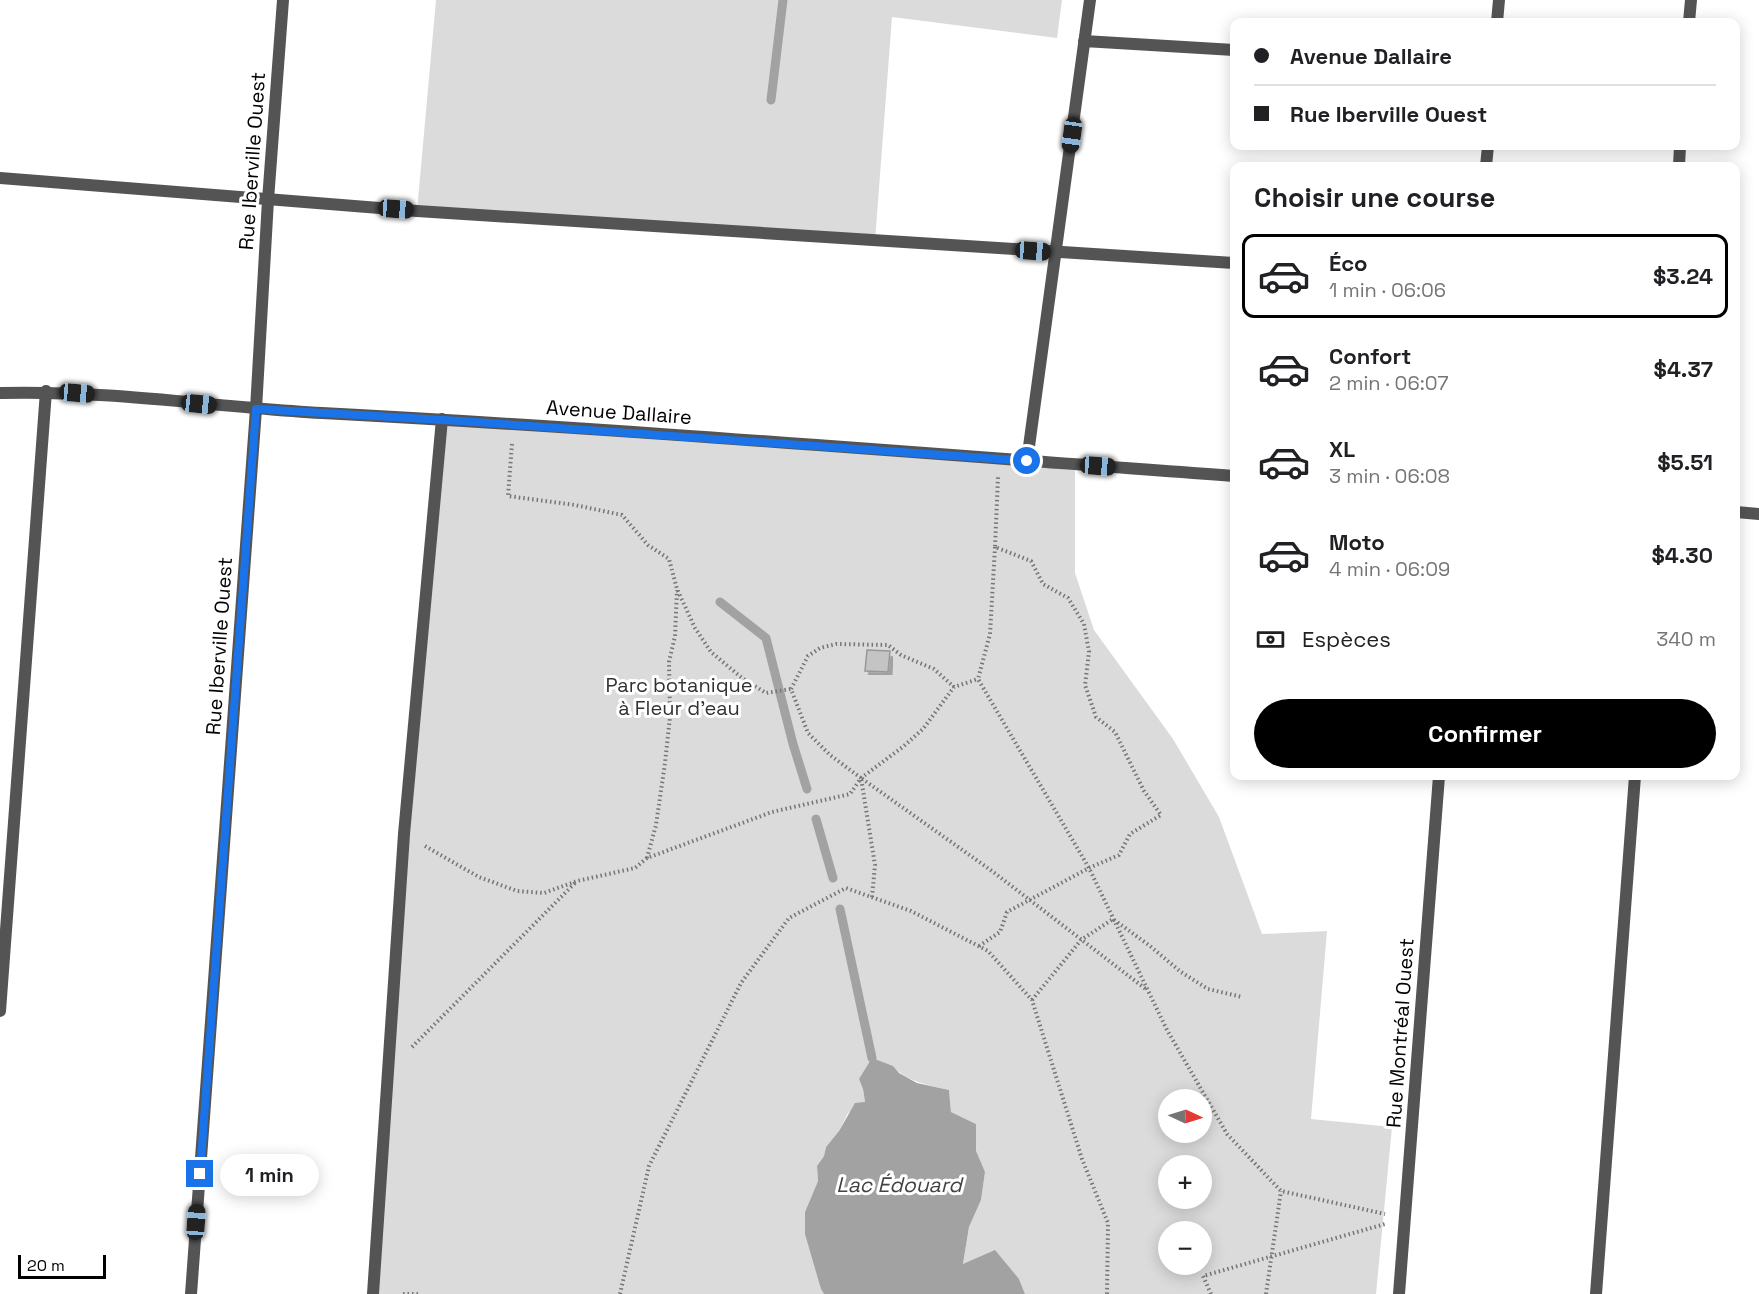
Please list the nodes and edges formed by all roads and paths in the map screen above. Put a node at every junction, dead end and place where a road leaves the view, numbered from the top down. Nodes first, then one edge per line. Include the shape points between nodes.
1 (284, 0) edge
2 (1090, 0) edge
3 (1499, 0) edge
4 (1691, 0) edge
5 (1497, 18) edge
6 (1689, 18) edge
7 (1084, 42) junction
8 (1230, 50) edge
9 (0, 178) edge
10 (268, 200) junction
11 (1056, 253) junction
12 (1230, 263) edge
13 (46, 391) junction
14 (0, 393) edge
15 (256, 409) junction
16 (441, 419) junction
17 (514, 424) junction
18 (998, 459) junction
19 (1027, 461) junction
20 (1230, 476) edge
21 (1740, 512) edge
22 (1759, 514) edge
23 (995, 547) junction
24 (677, 590) junction
25 (978, 679) junction
26 (954, 687) junction
27 (791, 689) junction
28 (861, 778) junction
29 (1439, 780) edge
30 (1635, 780) edge
31 (404, 834) junction
32 (647, 858) junction
33 (1089, 868) junction
34 (577, 881) junction
35 (872, 897) junction
36 (1029, 900) junction
37 (1113, 919) junction
38 (1081, 940) junction
39 (979, 946) junction
40 (1150, 992) junction
41 (1242, 997) dead end
42 (1032, 1000) junction
43 (0, 1011) edge
44 (389, 1066) junction
45 (1281, 1191) junction
46 (1405, 1218) junction
47 (1272, 1257) junction
48 (191, 1294) edge
49 (373, 1294) edge
50 (404, 1294) edge
51 (421, 1294) edge
52 (620, 1294) edge
53 (1107, 1294) edge
54 (1211, 1294) edge
55 (1266, 1294) edge
56 (1399, 1294) edge
57 (1596, 1294) edge

1 - 10 street, Rue Iberville Ouest
2 - 7 street
3 - 5 street
4 - 6 street
7 - 8 street
7 - 11 street
9 - 10 street
10 - 11 street
10 - 15 street, Rue Iberville Ouest
11 - 12 street
11 - 19 street
13 - 14 street, Avenue Dallaire
13 - 15 street, Avenue Dallaire
13 - 43 street
15 - 16 street, Avenue Dallaire
15 - 48 street, Rue Iberville Ouest
16 - 17 street, Avenue Dallaire
16 - 31 street
17 - 18 street, Avenue Dallaire
17 - 24 path via 508,496 622,515 648,545 669,559
18 - 19 street, Avenue Dallaire
18 - 23 path
19 - 20 street, Avenue Dallaire
21 - 22 street
23 - 25 path via 990,634
23 - 33 path via 1031,561 1043,584 1068,598 1079,615 1089,652 1085,685 1096,717 1115,732 1144,791 1161,814 1130,834 1119,855
24 - 27 path via 711,652 766,693
24 - 32 path via 665,763
25 - 26 path
25 - 33 path
26 - 27 path via 934,669 888,645 836,644 808,656
26 - 28 path via 923,729
27 - 28 path via 808,733
28 - 32 path via 850,794 772,812
28 - 35 path via 875,865
28 - 36 path
29 - 46 street, Rue Montréal Ouest
30 - 57 street
31 - 34 path via 478,877 517,891 543,893
31 - 44 street
32 - 34 path via 635,868
33 - 36 path
33 - 37 path
34 - 44 path
35 - 39 path via 911,911
35 - 52 path via 846,888 789,918 741,983 649,1166
36 - 38 path
36 - 39 path via 1007,912 1000,932
37 - 38 path
37 - 40 path
37 - 41 path via 1208,989
38 - 40 path
38 - 42 path
39 - 42 path
40 - 45 path via 1167,1030 1227,1134
42 - 53 path via 1082,1159 1108,1223
44 - 49 street
45 - 46 path
45 - 47 path
46 - 47 path
46 - 56 street, Rue Montréal Ouest
47 - 54 path via 1203,1276
47 - 55 path
50 - 51 path

